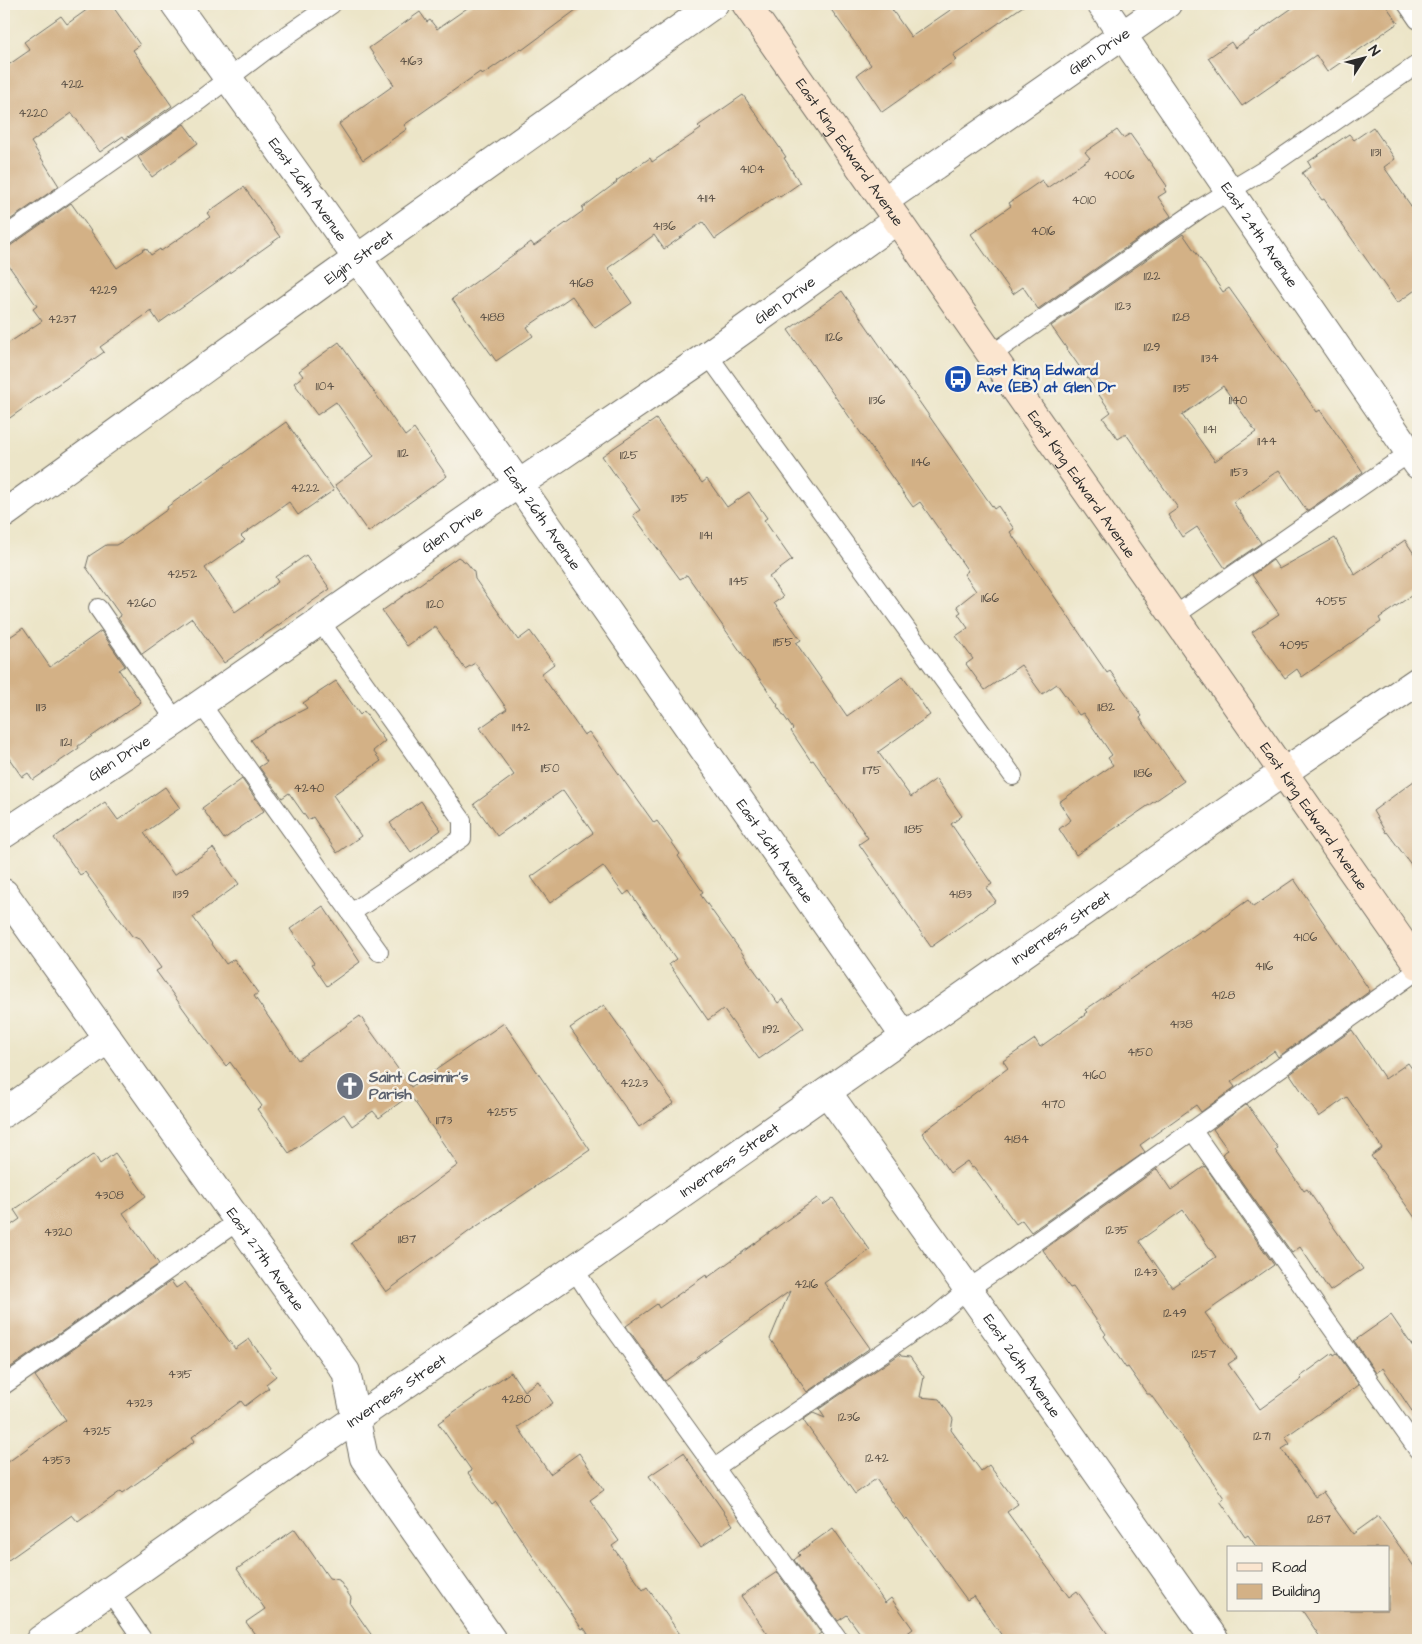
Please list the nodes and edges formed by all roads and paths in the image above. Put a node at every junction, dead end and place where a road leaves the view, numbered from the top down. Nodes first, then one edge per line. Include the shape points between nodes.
1 (175, 4) edge
2 (332, 4) edge
3 (714, 4) edge
4 (746, 4) edge
5 (1101, 4) edge
6 (1167, 4) edge
7 (1407, 4) edge
8 (1418, 20) edge
9 (1122, 34) junction
10 (1418, 64) edge
11 (228, 78) junction
12 (1230, 191) junction
13 (890, 210) junction
14 (4, 237) edge
15 (358, 258) junction
16 (708, 355) junction
17 (991, 355) junction
18 (1415, 455) edge
19 (519, 484) junction
20 (4, 514) edge
21 (98, 608) dead end
22 (1174, 616) junction
23 (320, 621) junction
24 (1418, 680) edge
25 (201, 704) junction
26 (176, 721) junction
27 (1283, 772) junction
28 (1013, 776) dead end
29 (4, 834) edge
30 (4, 892) edge
31 (351, 913) junction
32 (379, 952) dead end
33 (1416, 959) edge
34 (905, 1037) junction
35 (108, 1039) junction
36 (827, 1092) junction
37 (4, 1113) edge
38 (1192, 1130) junction
39 (238, 1221) junction
40 (574, 1269) junction
41 (968, 1289) junction
42 (4, 1385) edge
43 (356, 1418) junction
44 (1418, 1450) edge
45 (716, 1468) junction
46 (110, 1592) junction
47 (40, 1640) edge
48 (143, 1640) edge
49 (492, 1640) edge
50 (840, 1640) edge
51 (1215, 1640) edge

1 - 11 street, East 26th Avenue
2 - 11 lane
3 - 15 street, Elgin Street
4 - 13 main road, East King Edward Avenue
5 - 9 street, East 24th Avenue
6 - 9 street, Glen Drive
7 - 8 lane
9 - 12 street, East 24th Avenue
9 - 13 street, Glen Drive
10 - 12 lane
11 - 14 lane
11 - 15 street, East 26th Avenue
12 - 17 lane
12 - 18 street, East 24th Avenue
13 - 16 street, Glen Drive
13 - 17 main road, East King Edward Avenue
15 - 19 street, East 26th Avenue
15 - 20 street, Elgin Street
16 - 19 street, Glen Drive
16 - 28 lane
17 - 22 main road, East King Edward Avenue
18 - 22 lane
19 - 23 street, Glen Drive
19 - 34 street, East 26th Avenue
21 - 26 lane
22 - 27 main road, East King Edward Avenue
23 - 25 street, Glen Drive
23 - 31 lane via 462,820 462,838
24 - 27 street, Inverness Street
25 - 26 street, Glen Drive
25 - 31 lane
26 - 29 street, Glen Drive
27 - 33 main road, East King Edward Avenue
27 - 34 street, Inverness Street
30 - 35 street, East 27th Avenue
31 - 32 lane
33 - 38 lane
34 - 36 street, Inverness Street
35 - 37 street
35 - 39 street, East 27th Avenue
36 - 40 street, Inverness Street
36 - 41 street, East 26th Avenue
38 - 41 lane
38 - 44 lane
39 - 42 lane
39 - 43 street, East 27th Avenue via 346,1372
40 - 43 street, Inverness Street
40 - 45 lane
41 - 45 lane via 936,1316
41 - 51 street, East 26th Avenue
43 - 46 street, Inverness Street
43 - 49 street, East 27th Avenue via 364,1458
45 - 50 lane
46 - 47 street, Inverness Street
46 - 48 lane

